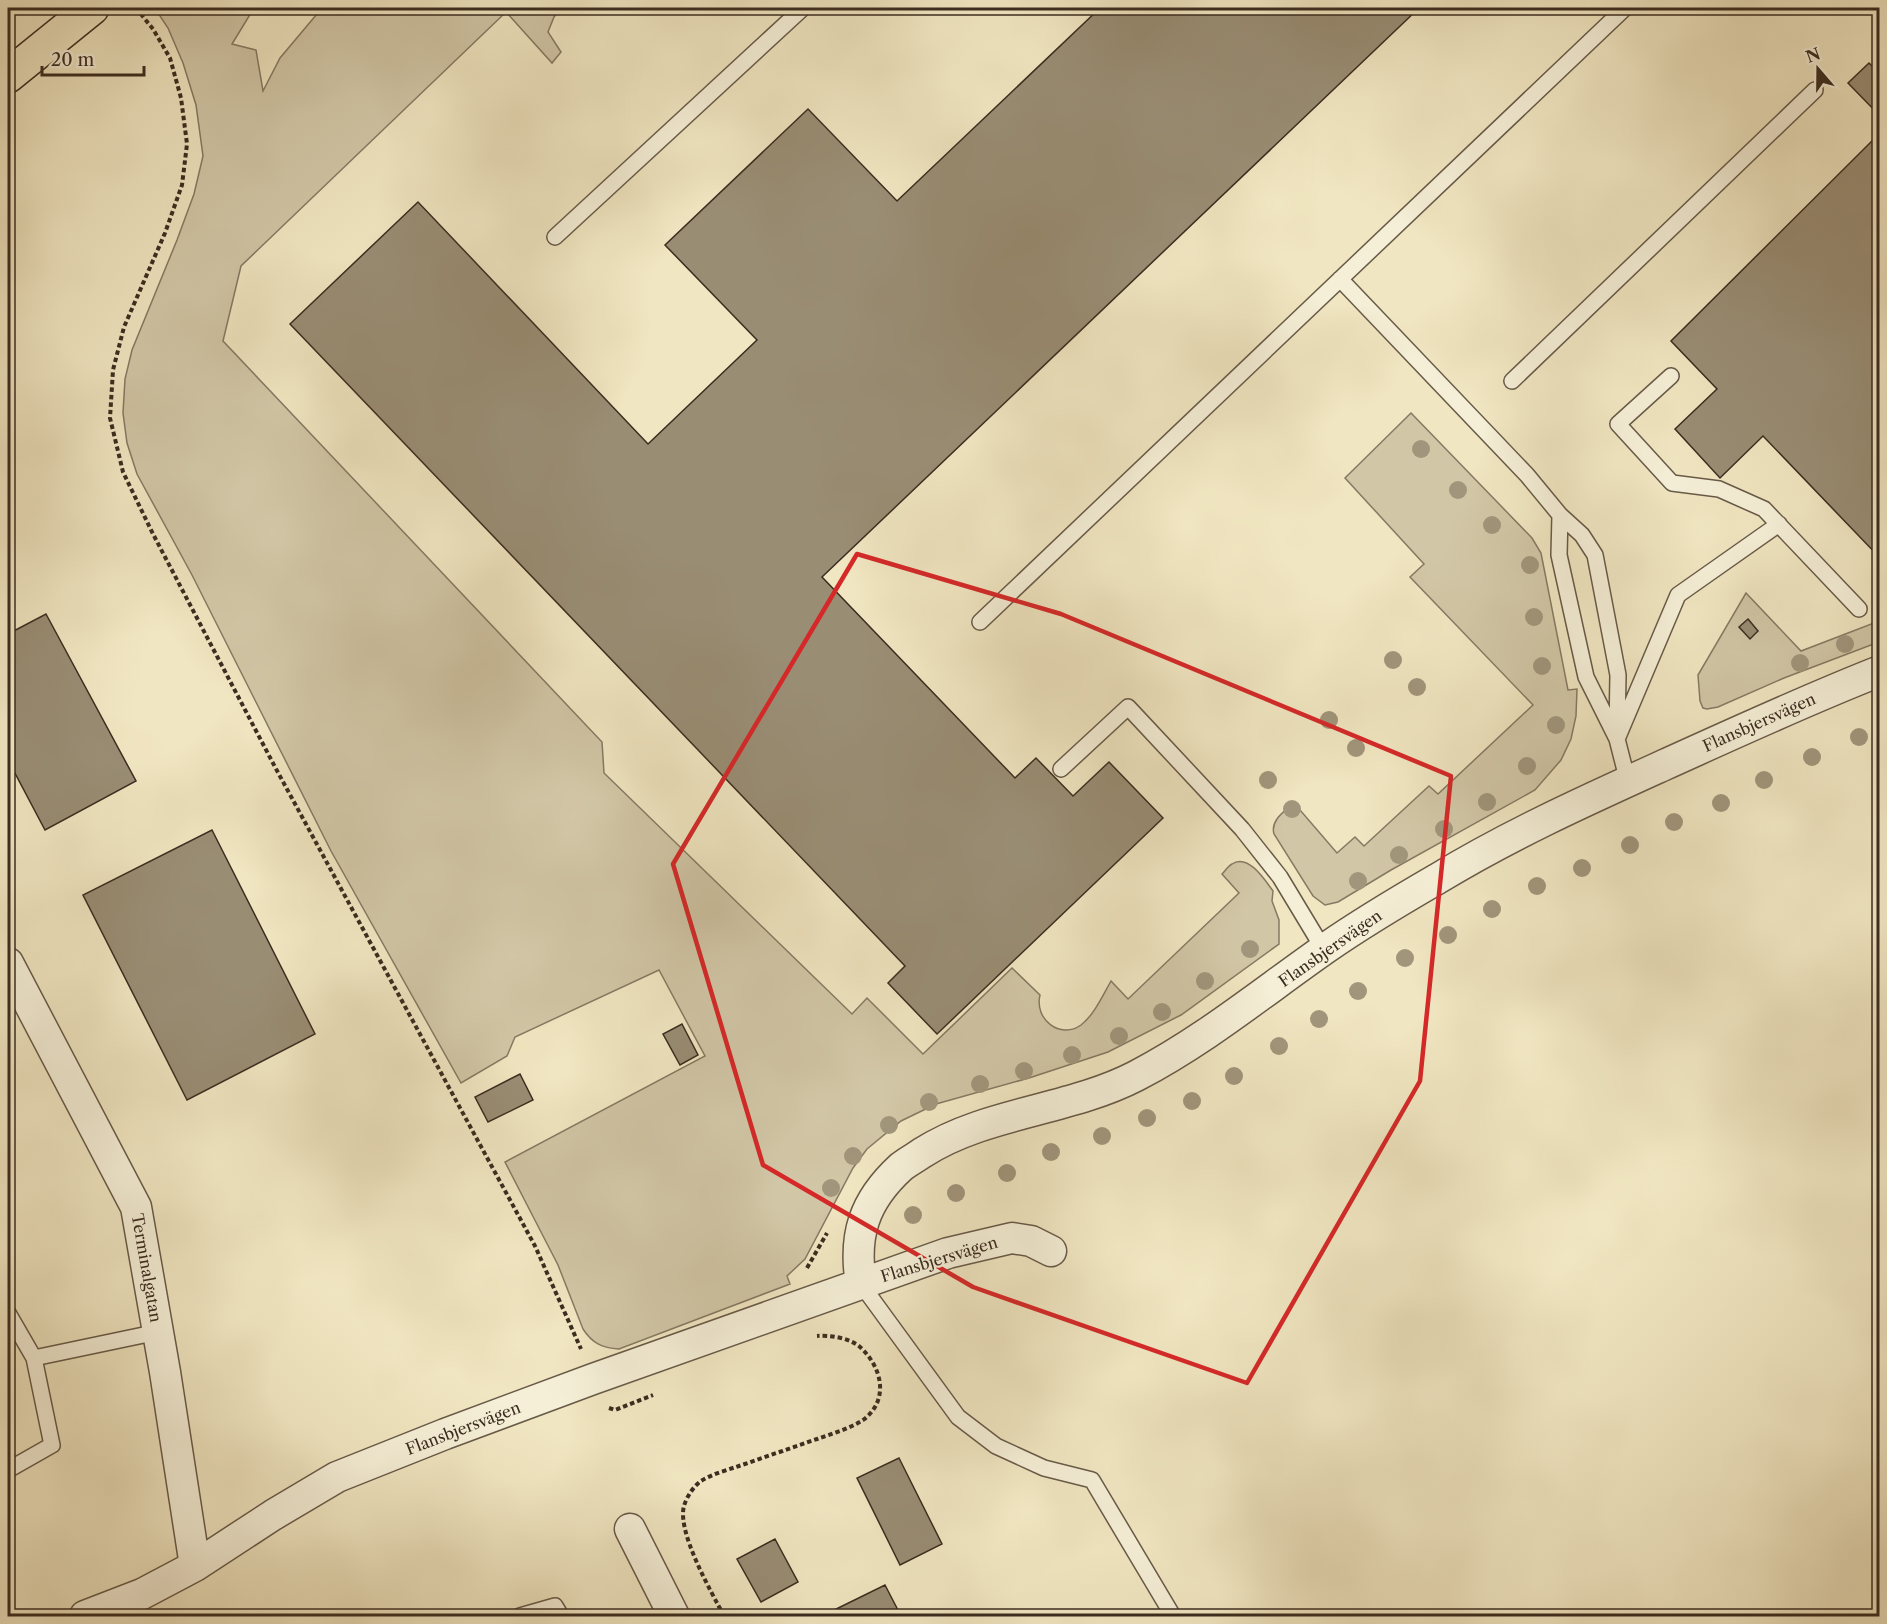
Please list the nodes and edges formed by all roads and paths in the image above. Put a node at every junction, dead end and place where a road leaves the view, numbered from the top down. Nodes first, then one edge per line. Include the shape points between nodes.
1 (92, 8) edge
2 (136, 8) edge
3 (803, 8) edge
4 (1625, 8) edge
5 (8, 76) edge
6 (1815, 90) dead end
7 (555, 237) dead end
8 (1340, 279) junction
9 (1671, 376) dead end
10 (1512, 381) dead end
11 (1560, 515) junction
12 (1779, 525) junction
13 (1859, 609) dead end
14 (980, 622) dead end
15 (1880, 671) edge
16 (1617, 739) junction
17 (1061, 769) dead end
18 (1628, 782) junction
19 (1324, 950) junction
20 (12, 981) edge
21 (827, 1232) dead end
22 (1051, 1251) dead end
23 (861, 1284) junction
24 (806, 1303) junction
25 (8, 1313) edge
26 (158, 1332) junction
27 (811, 1336) dead end
28 (34, 1358) junction
29 (593, 1379) junction
30 (658, 1393) dead end
31 (8, 1470) edge
32 (630, 1529) dead end
33 (195, 1566) junction
34 (85, 1617) edge
35 (520, 1617) edge
36 (561, 1617) edge
37 (674, 1617) edge
38 (724, 1617) edge
39 (1173, 1617) edge

1 - 5 highway
2 - 29 path via 170,58 188,144 182,185 124,327 113,370 110,418 123,472 275,767 535,1246
3 - 7 lane
4 - 8 lane
6 - 10 lane
8 - 11 lane
8 - 14 lane
9 - 12 lane via 1617,424 1672,483 1719,489 1764,509
11 - 16 lane via 1559,555 1586,676
11 - 16 lane via 1582,535 1595,555 1618,675
12 - 13 lane
12 - 16 lane via 1678,595
15 - 18 street, Flansbjersvägen
16 - 18 lane
17 - 19 lane via 1128,706 1242,829 1280,877
18 - 19 street, Flansbjersvägen via 1555,815 1440,877
19 - 23 street, Flansbjersvägen via 1192,1045 1132,1078 1075,1100 942,1140 902,1166 872,1199 860,1233 857,1260
20 - 26 street, Terminalgatan via 136,1207
21 - 24 path via 808,1267 795,1278
22 - 23 street, Flansbjersvägen via 1031,1241 1012,1238 948,1253
23 - 24 street, Flansbjersvägen
23 - 39 lane via 958,1417 996,1446 1044,1468 1092,1480
24 - 29 street, Flansbjersvägen
25 - 28 lane
26 - 28 lane
26 - 33 street, Terminalgatan
27 - 38 path via 854,1341 867,1353 880,1375 876,1408 862,1421 701,1481 690,1492 683,1505 690,1545
28 - 31 lane via 51,1445
29 - 30 path via 603,1407 615,1410
29 - 33 street, Flansbjersvägen via 337,1477
32 - 37 street
33 - 34 street, Flansbjersvägen via 142,1594
35 - 36 lane via 555,1606

